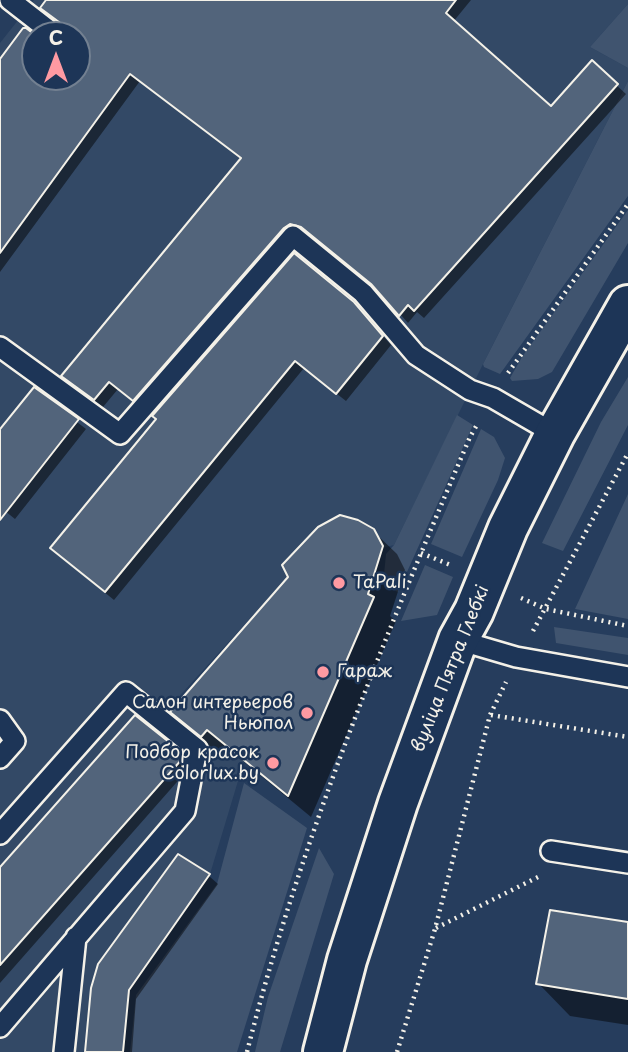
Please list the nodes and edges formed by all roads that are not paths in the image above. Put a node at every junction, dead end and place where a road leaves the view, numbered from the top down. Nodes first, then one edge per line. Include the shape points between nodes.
1 (10, 0) edge
2 (37, 21) edge
3 (628, 305) edge
4 (0, 347) edge
5 (555, 434) junction
6 (458, 640) junction
7 (628, 677) edge
8 (0, 720) edge
9 (0, 758) edge
10 (0, 834) edge
11 (551, 851) dead end
12 (628, 863) edge
13 (76, 937) junction
14 (0, 1027) edge
15 (64, 1052) edge
16 (323, 1052) edge

1 - 2 lane
3 - 5 main road, вуліца Пятра Глебкі
4 - 5 lane via 120,433 293,236 363,293 416,355 470,390
5 - 6 main road, вуліца Пятра Глебкі
6 - 7 lane via 516,657
6 - 16 main road, вуліца Пятра Глебкі via 398,803 347,960
8 - 9 lane via 15,741
10 - 13 lane via 126,692 197,749 185,811
11 - 12 lane
13 - 14 lane
13 - 15 lane

